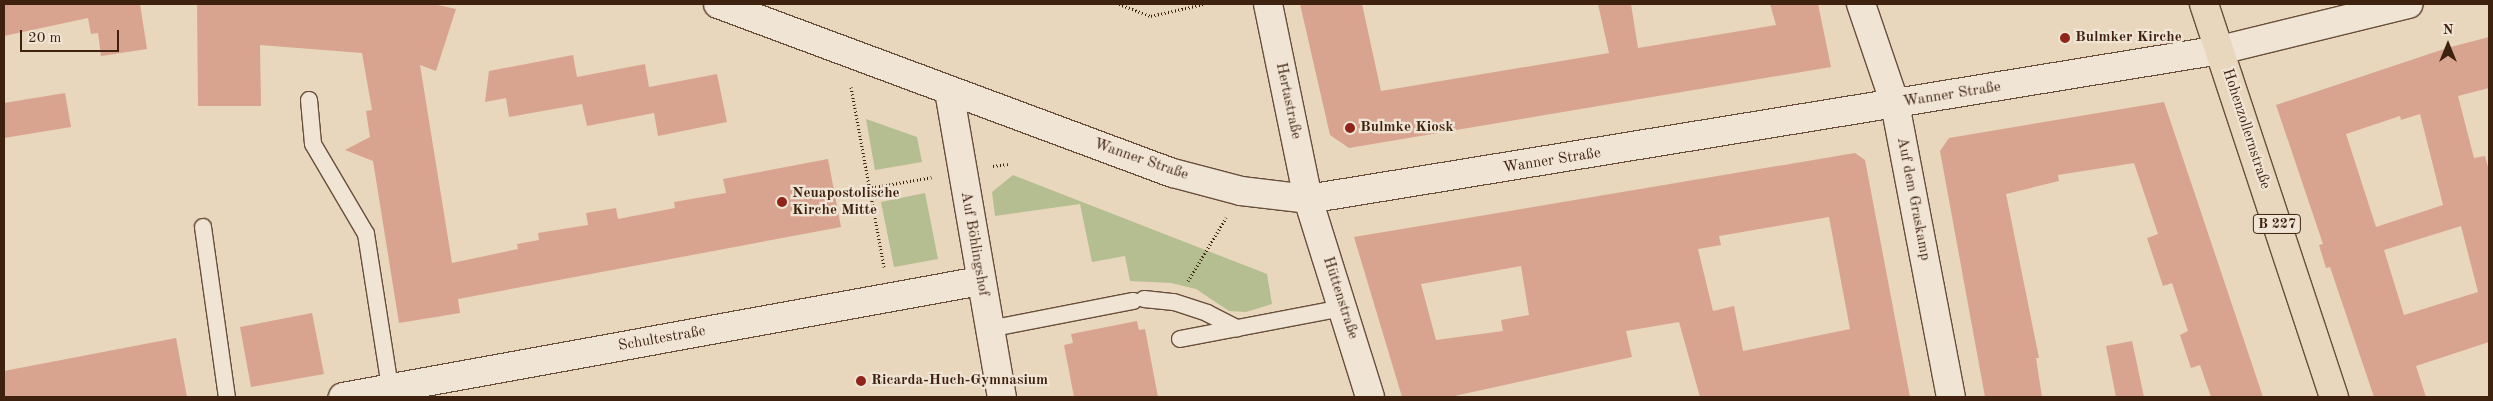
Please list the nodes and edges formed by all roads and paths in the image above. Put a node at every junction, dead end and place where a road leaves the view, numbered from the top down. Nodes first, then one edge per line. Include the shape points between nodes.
1 (718, 4) edge
2 (1119, 4) edge
3 (1204, 4) edge
4 (1268, 4) edge
5 (1861, 4) edge
6 (2204, 4) edge
7 (2408, 4) edge
8 (2220, 50) junction
9 (845, 53) junction
10 (949, 91) junction
11 (308, 100) dead end
12 (1895, 104) junction
13 (1008, 164) dead end
14 (961, 172) junction
15 (871, 188) junction
16 (1241, 191) junction
17 (834, 194) dead end
18 (1308, 199) junction
19 (203, 227) dead end
20 (980, 281) junction
21 (889, 298) junction
22 (1174, 302) junction
23 (1343, 308) junction
24 (1236, 328) junction
25 (989, 329) junction
26 (1180, 339) dead end
27 (390, 388) junction
28 (227, 397) edge
29 (344, 397) edge
30 (1002, 397) edge
31 (1370, 397) edge
32 (1951, 397) edge
33 (2334, 397) edge

1 - 9 street, Wanner Straße
2 - 3 path via 1151,16
4 - 18 street, Hertastraße
5 - 12 street, Auf dem Graskamp
6 - 8 main road, Hohenzollernstraße / B 227
7 - 8 street, Wanner Straße
8 - 12 street, Wanner Straße
8 - 33 main road, Hohenzollernstraße / B 227
9 - 10 street, Wanner Straße
9 - 15 path
10 - 14 street, Auf Böhlingshof
10 - 16 street, Wanner Straße via 1173,172
11 - 27 lane via 313,144 366,234
12 - 18 street, Wanner Straße
12 - 32 street, Auf dem Graskamp
13 - 14 path
14 - 15 path
14 - 20 street, Auf Böhlingshof
15 - 17 path
15 - 21 path
16 - 18 street, Wanner Straße
16 - 22 path via 1212,244
18 - 23 street, Hüttenstraße
19 - 28 lane
20 - 21 street, Schultestraße
20 - 25 street, Auf Böhlingshof
21 - 27 street, Schultestraße
22 - 24 lane via 1208,313
22 - 25 lane via 1139,300
23 - 24 lane
23 - 31 street, Hüttenstraße
24 - 26 lane
25 - 30 street, Auf Böhlingshof
27 - 29 street, Schultestraße

